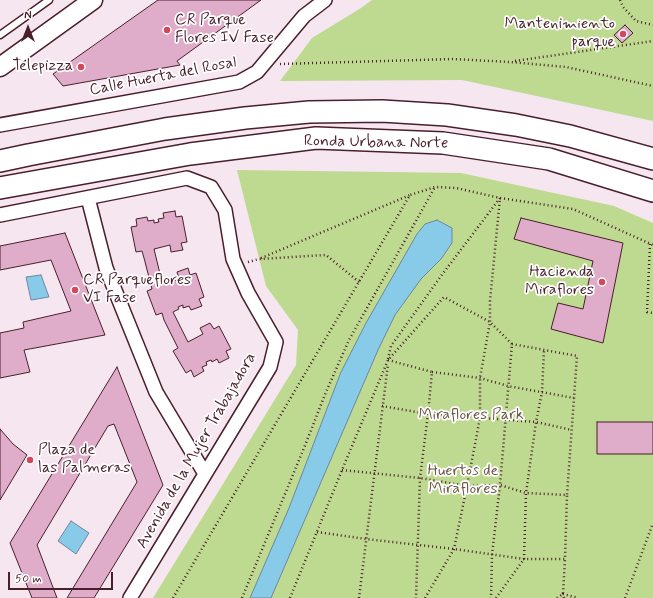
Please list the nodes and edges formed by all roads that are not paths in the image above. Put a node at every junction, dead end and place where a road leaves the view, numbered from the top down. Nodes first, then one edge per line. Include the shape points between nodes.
1 (49, 0) edge
2 (92, 0) edge
3 (325, 0) edge
4 (0, 35) edge
5 (0, 67) edge
6 (0, 125) edge
7 (653, 159) edge
8 (0, 161) edge
9 (0, 188) edge
10 (653, 191) edge
11 (88, 198) junction
12 (0, 215) edge
13 (205, 474) junction
14 (130, 598) edge

1 - 4 lane
2 - 5 street
3 - 6 street, Calle Huerta del Rosal via 304,16 257,72 239,82
7 - 8 main road, Ronda Urbana Norte via 570,136 516,125 447,115 382,111 309,112 245,118 165,130
9 - 10 main road, Ronda Urbana Norte via 190,154 316,138 444,143 541,158
11 - 12 street, Avenida de la Mujer Trabajadora
11 - 13 street via 106,268 156,392
11 - 13 street, Avenida de la Mujer Trabajadora via 187,178 211,186 224,210 233,259 248,293 276,342 270,367
13 - 14 street, Avenida de la Mujer Trabajadora

